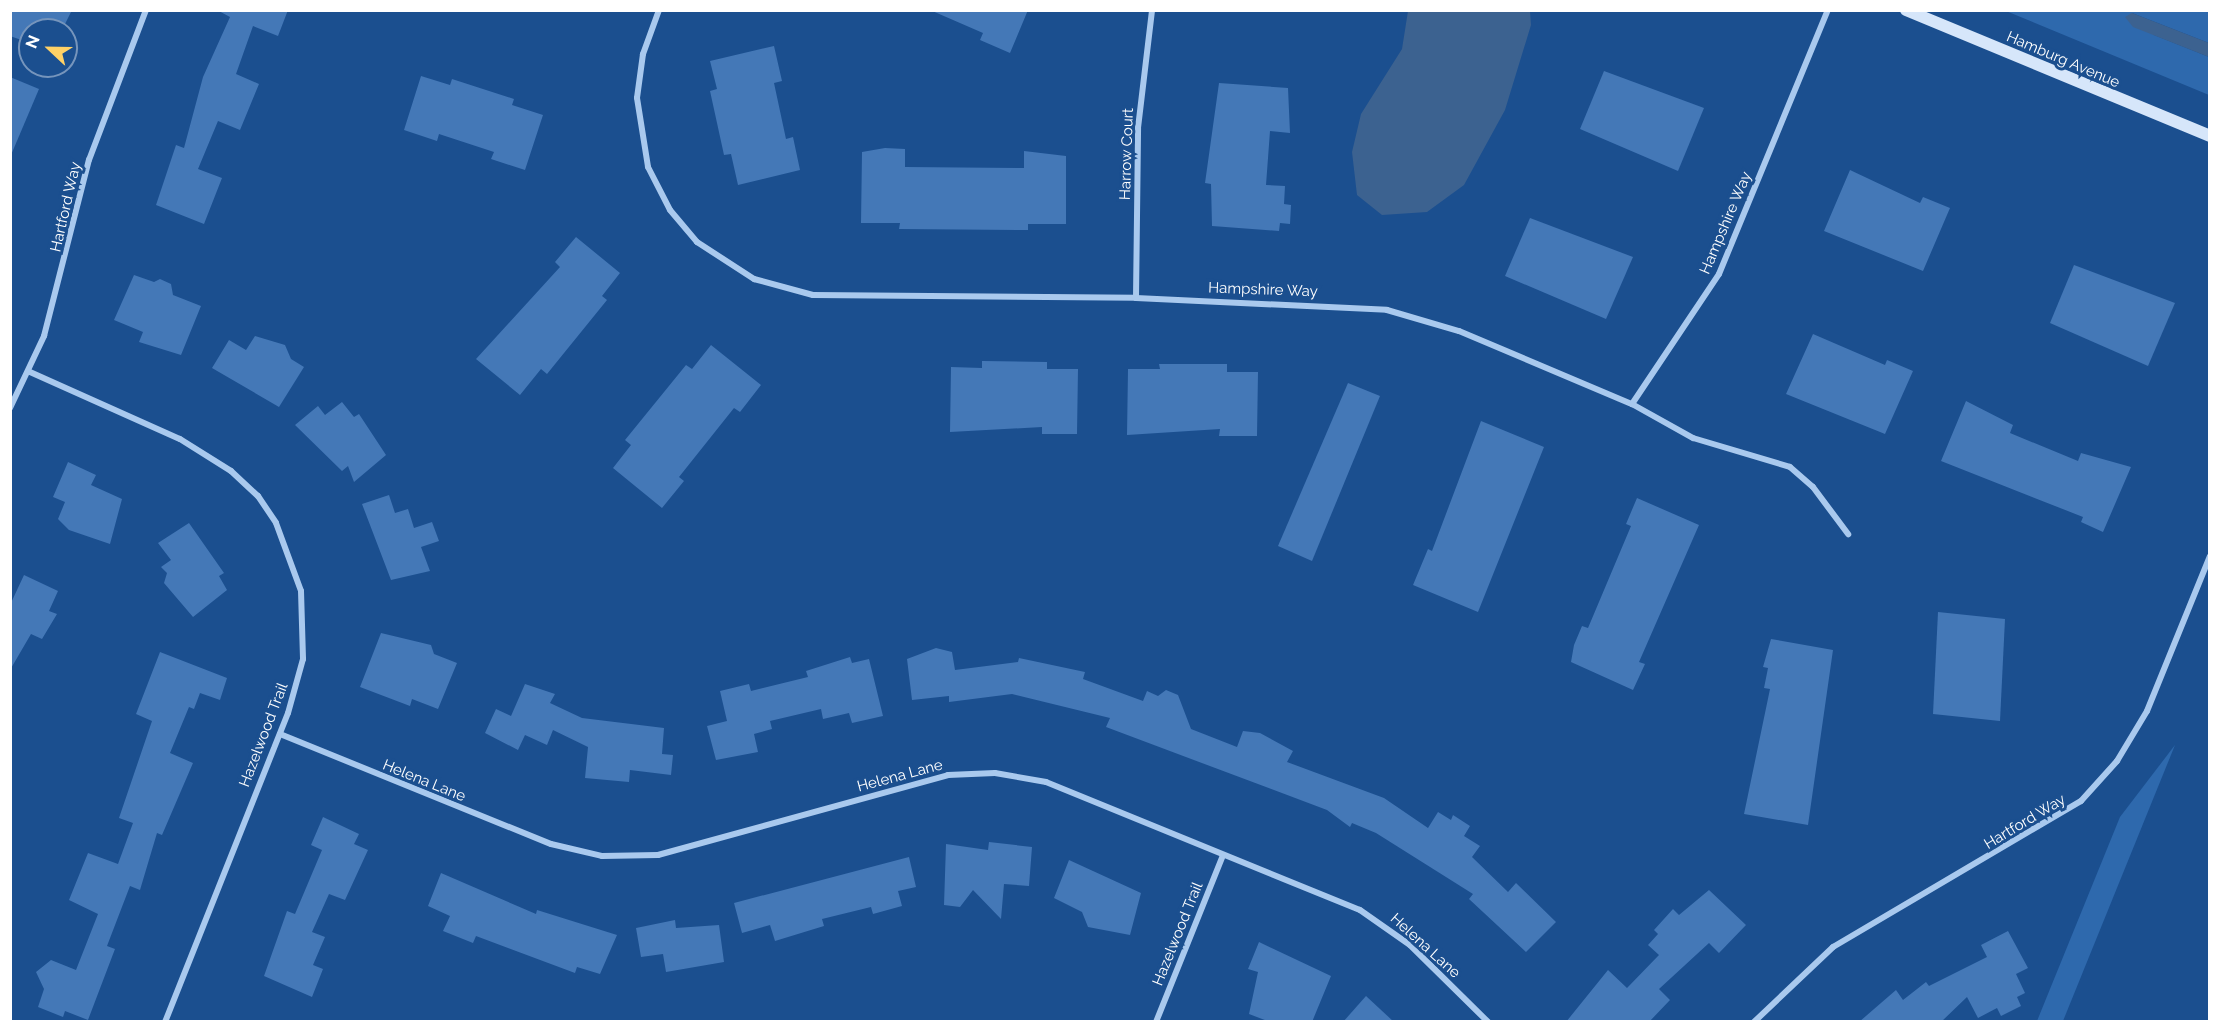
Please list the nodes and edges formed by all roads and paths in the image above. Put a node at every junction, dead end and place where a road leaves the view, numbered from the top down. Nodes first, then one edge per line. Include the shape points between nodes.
1 (146, 10) edge
2 (659, 10) edge
3 (1152, 10) edge
4 (1828, 10) edge
5 (1906, 10) edge
6 (2210, 136) edge
7 (1136, 298) junction
8 (30, 372) junction
9 (1632, 404) junction
10 (10, 408) edge
11 (1848, 534) dead end
12 (2210, 556) edge
13 (279, 734) junction
14 (1224, 855) junction
15 (165, 1022) edge
16 (1156, 1022) edge
17 (1488, 1022) edge
18 (1754, 1022) edge

1 - 8 street, Hartford Way via 89,160 61,280
2 - 7 street, Hampshire Way via 643,54 637,98 648,167 670,210 692,237 742,274 813,295
3 - 7 street, Harrow Court via 1138,128
4 - 9 street, Hampshire Way via 1719,273
5 - 6 street, Hamburg Avenue
7 - 9 street, Hampshire Way via 1387,310 1469,335
8 - 10 street, Hartford Way
8 - 13 street, Hazelwood Trail via 197,448 258,496 289,553 304,608 303,659
9 - 11 street via 1693,438 1790,468 1813,487
12 - 18 street, Hartford Way via 2146,711 2117,761 2081,801 1833,947
13 - 14 street, Helena Lane via 551,844 602,856 658,855 931,778 979,772 1046,782
13 - 15 street, Hazelwood Trail
14 - 16 street, Hazelwood Trail
14 - 17 street, Helena Lane via 1379,921

